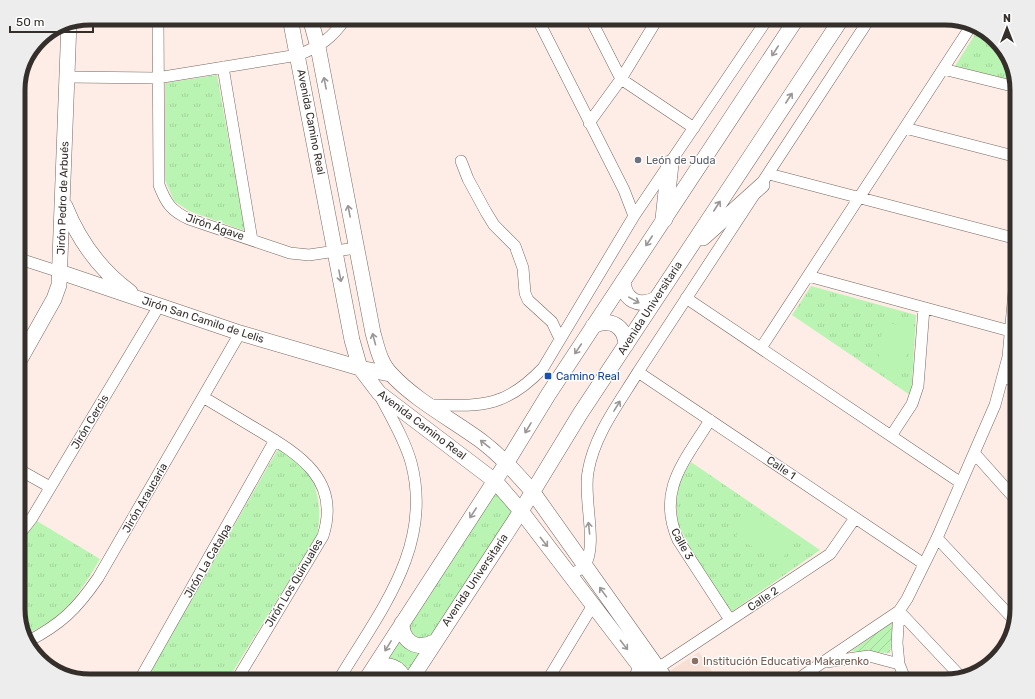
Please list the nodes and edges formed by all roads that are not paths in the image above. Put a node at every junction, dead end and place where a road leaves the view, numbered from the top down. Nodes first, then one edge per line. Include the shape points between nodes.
1 (158, 25) edge
2 (292, 25) edge
3 (312, 25) edge
4 (341, 25) edge
5 (540, 25) edge
6 (594, 25) edge
7 (654, 25) edge
8 (763, 25) edge
9 (792, 25) edge
10 (837, 25) edge
11 (865, 25) edge
12 (69, 28) edge
13 (969, 29) edge
14 (318, 47) junction
15 (298, 55) junction
16 (223, 67) junction
17 (943, 69) junction
18 (67, 77) junction
19 (157, 78) junction
20 (621, 79) junction
21 (1009, 85) edge
22 (589, 123) junction
23 (694, 128) junction
24 (905, 128) junction
25 (1010, 155) edge
26 (461, 161) dead end
27 (670, 164) junction
28 (765, 180) junction
29 (859, 198) junction
30 (63, 201) junction
31 (634, 216) junction
32 (664, 219) junction
33 (1010, 237) edge
34 (252, 240) junction
35 (356, 248) junction
36 (336, 252) junction
37 (686, 253) junction
38 (25, 260) edge
39 (60, 272) junction
40 (808, 276) junction
41 (623, 281) junction
42 (686, 298) junction
43 (656, 299) junction
44 (141, 300) junction
45 (159, 306) junction
46 (924, 308) junction
47 (593, 326) junction
48 (1010, 331) joint
49 (240, 333) junction
50 (560, 339) junction
51 (626, 345) junction
52 (761, 348) junction
53 (25, 351) edge
54 (360, 368) junction
55 (638, 372) junction
56 (390, 374) junction
57 (1004, 377) junction
58 (1010, 379) edge
59 (379, 394) junction
60 (203, 397) junction
61 (430, 405) junction
62 (710, 420) junction
63 (891, 436) junction
64 (275, 440) junction
65 (975, 454) junction
66 (507, 462) junction
67 (25, 474) edge
68 (495, 481) junction
69 (961, 483) junction
70 (50, 487) junction
71 (532, 491) junction
72 (1010, 493) edge
73 (521, 511) junction
74 (855, 518) junction
75 (25, 525) edge
76 (937, 538) junction
77 (924, 564) junction
78 (584, 566) junction
79 (570, 575) junction
80 (593, 605) junction
81 (899, 611) junction
82 (1009, 615) edge
83 (730, 620) junction
84 (402, 623) junction
85 (32, 639) edge
86 (434, 642) junction
87 (823, 662) junction
88 (899, 664) junction
89 (640, 666) junction
90 (957, 673) edge
91 (143, 674) edge
92 (240, 674) edge
93 (342, 674) edge
94 (370, 674) edge
95 (370, 674) edge
96 (402, 674) edge
97 (414, 674) edge
98 (551, 674) edge
99 (636, 674) edge
100 (653, 674) edge
101 (654, 674) edge
102 (656, 674) edge
103 (805, 674) edge
104 (903, 674) edge

1 - 19 street, Jirón Ágave
2 - 15 main road, Avenida Camino Real
3 - 14 main road, Avenida Camino Real
4 - 14 street via 335,34
5 - 22 street
6 - 20 street
7 - 20 street
8 - 23 street
9 -> 32 main road
37 -> 10 main road, Avenida Universitaria
11 - 28 street
12 - 18 main road, Jirón Pedro de Arbués
13 - 17 street
14 - 15 street
35 -> 14 main road, Avenida Camino Real
15 - 16 street
15 - 36 main road, Avenida Camino Real
16 - 19 street
16 - 34 street
17 - 21 street
17 - 24 street
18 - 19 street
18 - 30 main road, Jirón Pedro de Arbués
19 - 34 street, Jirón Ágave via 159,185 164,200 175,213
20 - 22 street
20 - 23 street
22 - 31 street via 624,190
23 - 27 street
24 - 25 street
24 - 29 street
26 - 50 street via 486,212 515,246 523,268 528,300 552,322
27 - 31 street
27 - 32 main road
28 - 29 street
28 - 37 main road
28 - 42 street
29 - 33 street
29 - 40 street
30 - 39 main road, Jirón Pedro de Arbués
30 - 44 main road via 86,247 120,285
31 - 50 street
32 -> 41 main road
34 - 36 street, Jirón Ágave via 290,253 309,255
35 - 36 street, Jirón Ágave
56 -> 35 main road, Avenida Camino Real via 379,355 372,333
36 -> 54 main road, Avenida Camino Real via 352,340
37 - 43 main road, Avenida Universitaria
38 - 39 street, Jirón San Camilo de Lelis
39 - 44 main road, Jirón San Camilo de Lelis
39 - 53 main road, Jirón Pedro de Arbués via 54,299
40 - 46 street
40 - 52 street
41 -> 43 main road via 626,294 637,302 643,304
41 - 47 main road
42 - 52 street
42 - 55 street
43 - 51 main road, Avenida Universitaria
44 - 45 main road, Jirón San Camilo de Lelis
45 - 49 main road, Jirón San Camilo de Lelis
45 - 70 street, Jirón Cercis
46 - 48 street
46 - 63 street via 918,386 912,404
47 - 51 main road via 606,322 613,323 623,332
47 -> 66 main road
48 - 57 street
49 - 54 main road, Jirón San Camilo de Lelis
49 - 60 street, Jirón Araucaria
50 - 61 street via 543,368 529,384 512,395 492,403 471,406
51 - 71 main road, Avenida Universitaria
52 - 63 street
54 - 56 main road, Jirón San Camilo de Lelis
54 - 59 main road, Avenida Camino Real
55 - 62 street, Calle 1
78 -> 55 street via 591,544 586,497 591,458 602,430
56 - 61 main road, Avenida Camino Real
57 - 58 street
57 - 65 street
59 - 68 main road, Avenida Camino Real
59 - 93 street via 411,461 416,487 416,524 411,549 402,572
60 - 64 street, Jirón Los Quinuales
60 - 85 street, Jirón Araucaria via 83,600 52,629
66 -> 61 main road, Avenida Camino Real
62 - 74 street, Calle 1
62 - 83 street, Calle 3 via 675,477 670,513 672,527 678,540
63 - 69 street
64 - 91 street, Jirón La Catalpa
64 - 92 street, Jirón Los Quinuales via 300,456 314,472 328,504 328,520 323,536
65 - 69 street
65 - 72 street
66 - 68 main road
66 - 71 main road, Avenida Camino Real
67 - 70 street
68 - 73 main road, Avenida Camino Real
68 -> 84 main road
69 - 76 street
70 - 75 street, Jirón Cercis
71 - 73 main road, Avenida Universitaria
71 - 78 main road, Avenida Camino Real
73 -> 79 main road, Avenida Camino Real
73 - 86 main road, Avenida Universitaria
74 - 77 street, Calle 1
74 - 83 street, Calle 2 via 830,554
76 - 77 street
76 - 82 street
77 - 81 street via 908,599
78 - 79 street
101 -> 78 main road, Avenida Camino Real
79 - 80 main road, Avenida Camino Real
80 -> 89 main road, Avenida Camino Real
80 - 98 street
81 - 87 street
81 - 88 street
81 - 90 street
83 - 102 street, Calle 2
84 - 86 main road via 402,631 411,644 427,646
84 -> 94 main road
86 - 97 main road, Avenida Universitaria
87 - 88 street via 869,656
87 - 103 street
88 - 104 street
89 - 99 street
89 - 100 main road, Avenida Camino Real
95 - 96 main road via 381,665 389,665 397,668

